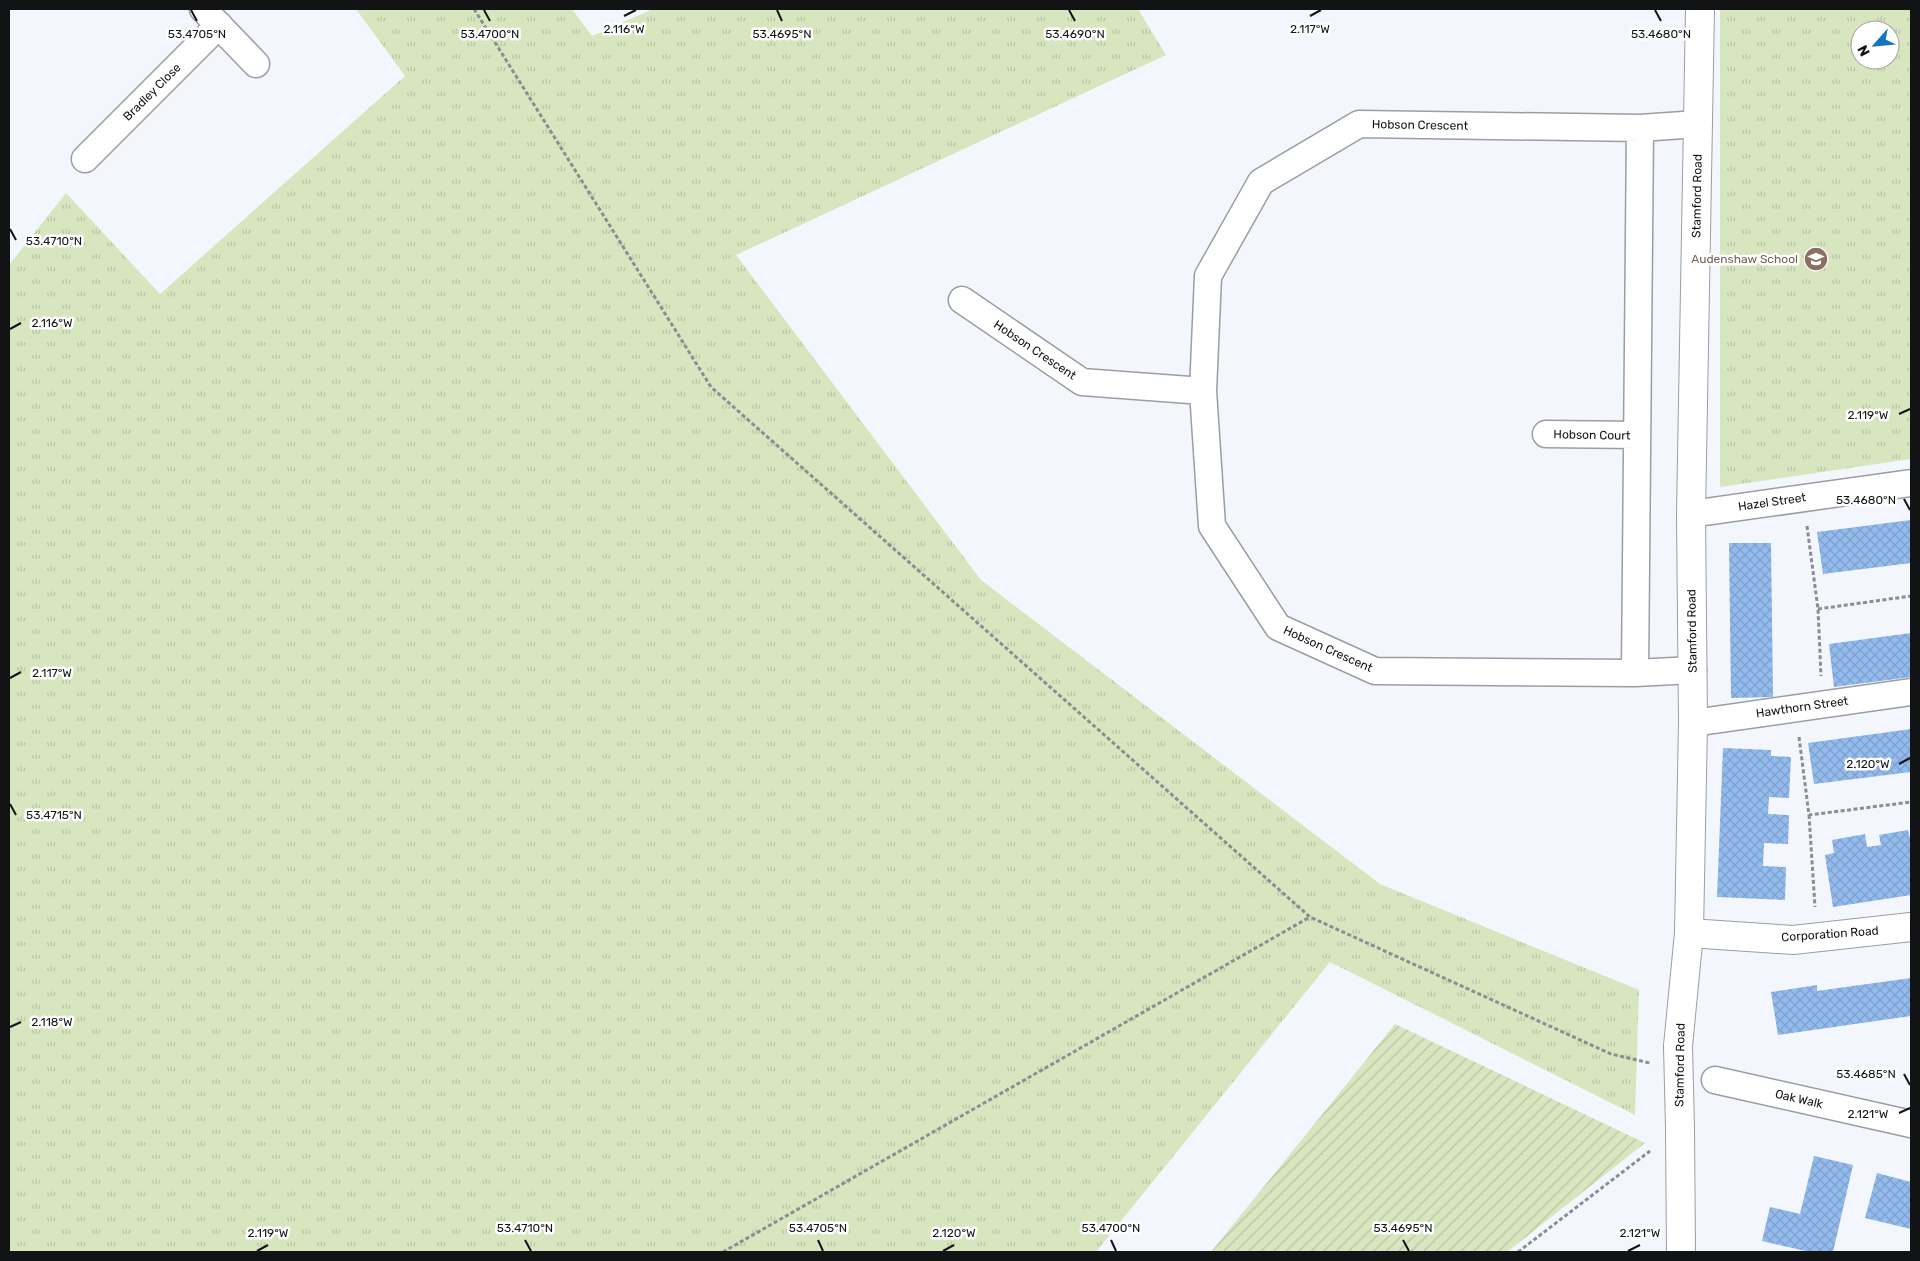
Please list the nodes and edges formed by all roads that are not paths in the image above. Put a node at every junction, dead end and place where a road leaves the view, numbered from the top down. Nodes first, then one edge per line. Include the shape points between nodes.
1 (1700, 9) edge
2 (211, 17) edge
3 (256, 64) dead end
4 (1698, 124) junction
5 (1640, 128) junction
6 (85, 159) dead end
7 (962, 300) dead end
8 (1203, 391) junction
9 (1546, 434) dead end
10 (1637, 435) junction
11 (1911, 483) edge
12 (1691, 514) junction
13 (1693, 670) junction
14 (1635, 673) junction
15 (1911, 692) edge
16 (1693, 723) junction
17 (1911, 927) edge
18 (1689, 933) junction
19 (1715, 1080) dead end
20 (1911, 1124) edge
21 (1682, 1251) edge

1 - 4 street, Stamford Road
2 - 3 street
2 - 6 street, Bradley Close
4 - 5 street, Hobson Crescent
4 - 12 street, Stamford Road
5 - 8 street, Hobson Crescent via 1358,124 1261,182 1208,276
5 - 10 street
7 - 8 street, Hobson Crescent via 1082,382
8 - 14 street, Hobson Crescent via 1212,526 1278,627 1375,671
9 - 10 street, Hobson Court
10 - 14 street
11 - 12 street, Hazel Street
12 - 13 street, Stamford Road
13 - 14 street, Hobson Crescent
13 - 16 street, Stamford Road
15 - 16 street, Hawthorn Street
16 - 18 street, Stamford Road
17 - 18 street, Corporation Road via 1793,940
18 - 21 street, Stamford Road, bridge via 1678,1046
19 - 20 street, Oak Walk

